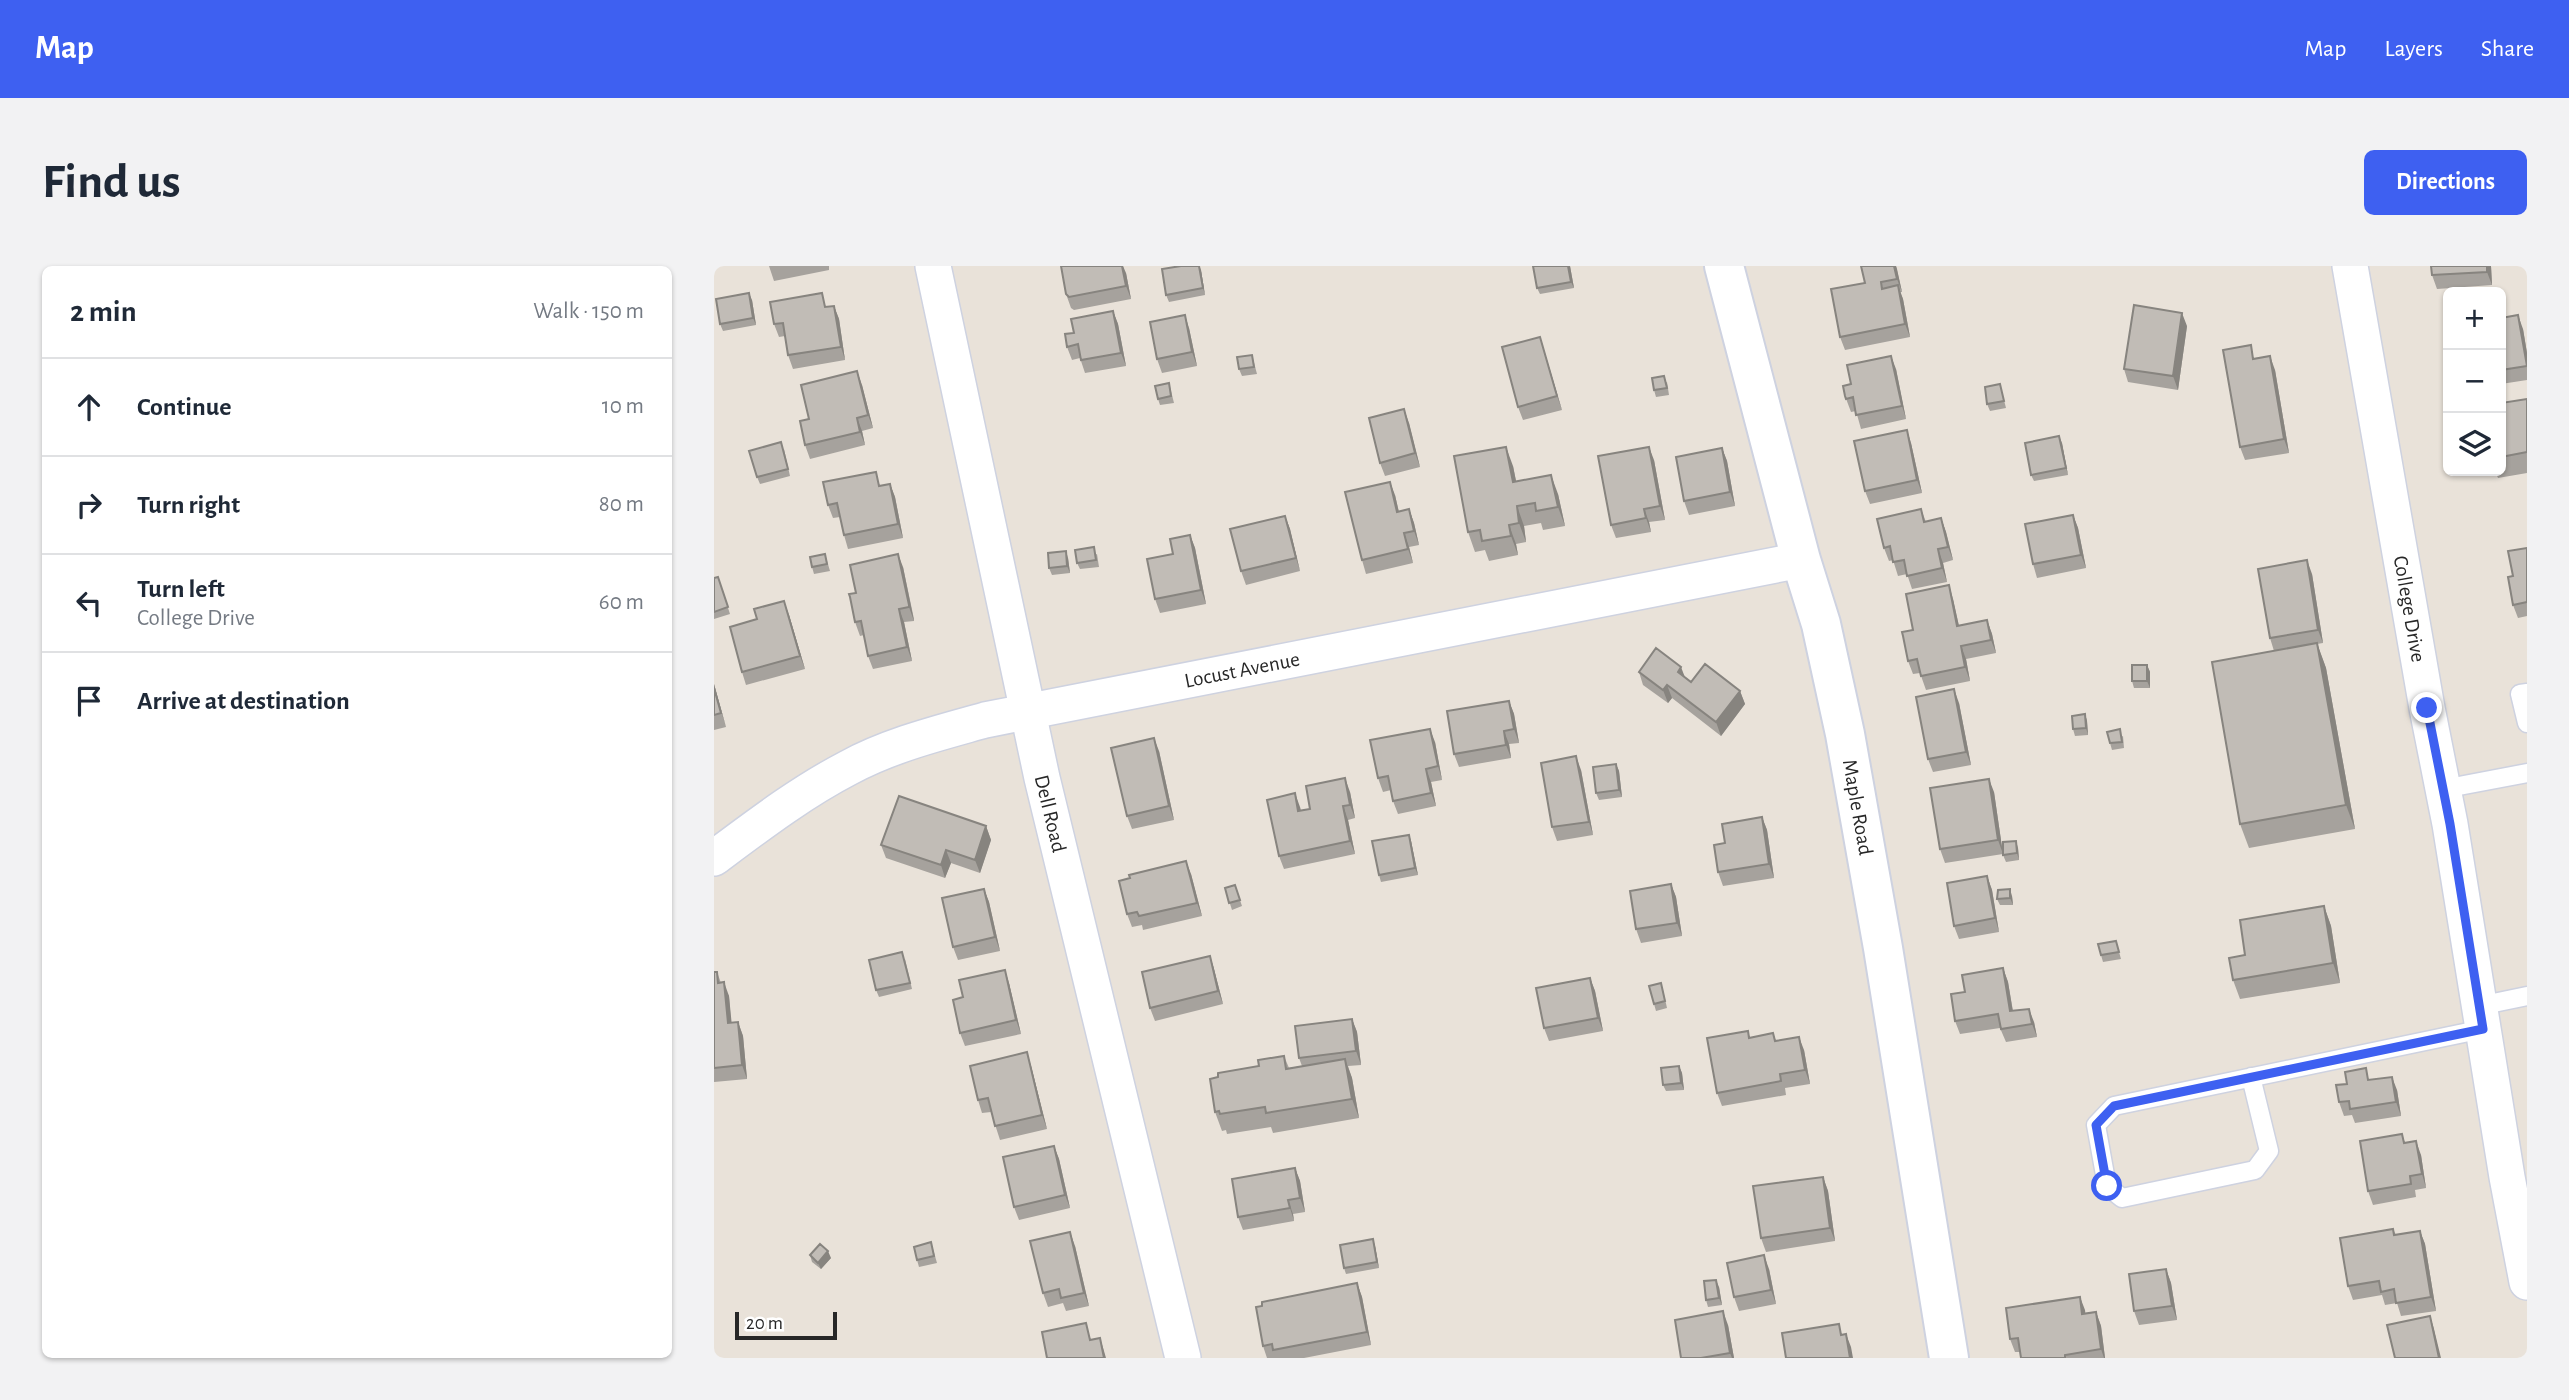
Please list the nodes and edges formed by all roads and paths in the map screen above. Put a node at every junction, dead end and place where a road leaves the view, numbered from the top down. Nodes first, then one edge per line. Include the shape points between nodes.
1 (933, 266) edge
2 (1724, 266) edge
3 (2350, 266) edge
4 (1801, 560) junction
5 (2527, 693) edge
6 (1030, 712) junction
7 (2527, 723) edge
8 (2527, 773) edge
9 (2443, 789) junction
10 (714, 858) edge
11 (2527, 996) edge
12 (2481, 1018) junction
13 (2251, 1077) junction
14 (2525, 1264) edge
15 (1184, 1358) edge
16 (1949, 1358) edge

1 - 6 street, Dell Road
2 - 4 street, Maple Road
3 - 9 street, College Drive
4 - 6 street, Locust Avenue
4 - 16 street, Maple Road via 1821,624 1845,734
5 - 7 lane via 2520,694
6 - 10 street, Locust Avenue via 922,737 849,767
6 - 15 street, Dell Road via 1045,791
8 - 9 lane
9 - 12 street, College Drive
11 - 12 lane
12 - 13 lane
12 - 14 street, College Drive
13 - 13 lane via 2114,1106 2096,1125 2107,1186 2122,1198 2255,1170 2269,1150

